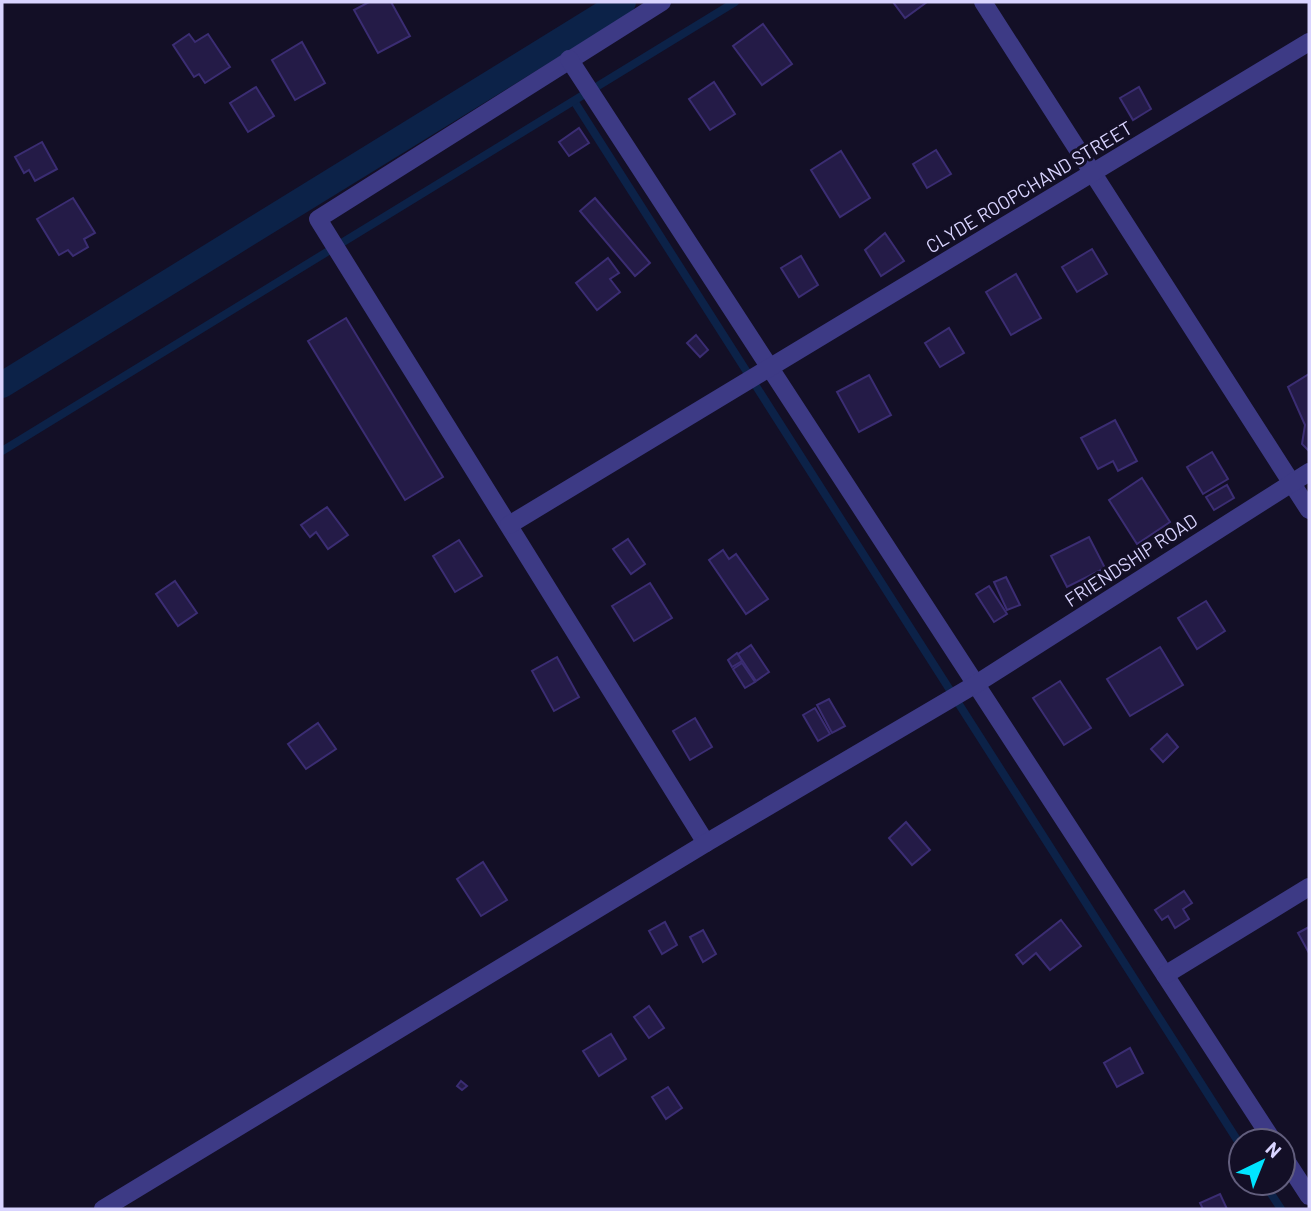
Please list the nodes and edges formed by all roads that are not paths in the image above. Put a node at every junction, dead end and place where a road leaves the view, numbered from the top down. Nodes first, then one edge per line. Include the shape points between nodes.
1 (662, 2) edge
2 (983, 2) edge
3 (1309, 42) edge
4 (569, 59) junction
5 (1093, 173) junction
6 (770, 367) junction
7 (1309, 472) edge
8 (1292, 483) junction
9 (1309, 510) edge
10 (509, 525) junction
11 (976, 684) junction
12 (706, 844) junction
13 (1309, 887) edge
14 (1165, 975) junction
15 (1264, 1127) edge
16 (1297, 1178) edge
17 (1309, 1196) edge
18 (103, 1209) edge

1 - 4 street
2 - 5 street
3 - 5 street, CLYDE ROOPCHAND STREET
4 - 6 street
4 - 10 street via 318,219
5 - 6 street, CLYDE ROOPCHAND STREET
5 - 8 street
6 - 10 street, CLYDE ROOPCHAND STREET
6 - 11 street
7 - 8 street, FRIENDSHIP ROAD
8 - 9 street
8 - 11 street, FRIENDSHIP ROAD
10 - 12 street
11 - 12 street, FRIENDSHIP ROAD
11 - 14 street
12 - 18 street, FRIENDSHIP ROAD
13 - 14 street
14 - 15 street
16 - 17 street

